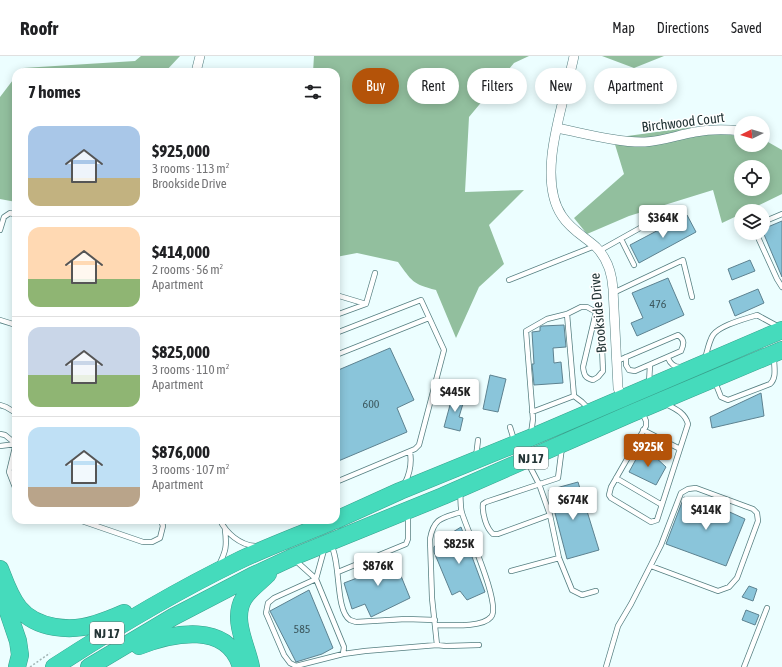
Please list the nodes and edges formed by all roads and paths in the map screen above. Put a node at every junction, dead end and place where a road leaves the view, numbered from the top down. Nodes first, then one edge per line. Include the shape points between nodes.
1 (200, 56) edge
2 (574, 56) edge
3 (197, 68) edge
4 (557, 128) junction
5 (734, 131) edge
6 (674, 209) dead end
7 (12, 214) edge
8 (782, 214) edge
9 (770, 219) edge
10 (0, 230) edge
11 (621, 239) junction
12 (759, 240) edge
13 (597, 248) junction
14 (634, 265) dead end
15 (375, 273) dead end
16 (509, 280) dead end
17 (782, 287) edge
18 (613, 293) junction
19 (340, 296) edge
20 (692, 297) dead end
21 (366, 304) junction
22 (596, 312) junction
23 (340, 314) edge
24 (567, 314) junction
25 (429, 318) junction
26 (0, 320) edge
27 (12, 324) edge
28 (782, 329) edge
29 (340, 331) edge
30 (778, 352) edge
31 (340, 353) edge
32 (626, 357) junction
33 (668, 358) junction
34 (616, 361) junction
35 (650, 365) junction
36 (697, 366) junction
37 (714, 379) junction
38 (648, 387) junction
39 (574, 396) junction
40 (622, 398) junction
41 (661, 401) junction
42 (0, 405) edge
43 (641, 410) junction
44 (12, 411) edge
45 (591, 411) junction
46 (532, 412) junction
47 (510, 427) dead end
48 (643, 430) junction
49 (0, 434) edge
50 (478, 440) dead end
51 (12, 441) edge
52 (523, 441) junction
53 (12, 444) edge
54 (562, 444) junction
55 (0, 446) edge
56 (680, 449) junction
57 (410, 452) junction
58 (12, 460) edge
59 (476, 460) junction
60 (526, 460) junction
61 (9, 472) junction
62 (12, 473) edge
63 (616, 478) junction
64 (12, 480) edge
65 (340, 480) edge
66 (539, 484) junction
67 (460, 488) junction
68 (400, 491) junction
69 (662, 505) junction
70 (408, 510) junction
71 (461, 512) junction
72 (550, 515) junction
73 (340, 518) edge
74 (91, 524) edge
75 (162, 524) edge
76 (222, 524) edge
77 (326, 524) edge
78 (225, 530) junction
79 (327, 544) junction
80 (269, 548) junction
81 (560, 558) junction
82 (286, 560) junction
83 (651, 566) junction
84 (0, 569) edge
85 (511, 571) dead end
86 (338, 572) junction
87 (215, 573) junction
88 (316, 579) junction
89 (199, 580) junction
90 (0, 590) edge
91 (596, 591) dead end
92 (0, 606) edge
93 (767, 608) dead end
94 (12, 623) junction
95 (435, 623) junction
96 (437, 644) junction
97 (478, 645) dead end
98 (343, 654) junction
99 (52, 660) edge
100 (93, 665) edge
101 (17, 667) edge
102 (30, 667) edge
103 (241, 667) edge
104 (251, 667) edge
105 (606, 667) edge
106 (744, 667) edge

1 - 3 street
2 - 4 street, Brookside Drive
4 - 5 street, Birchwood Court via 643,142 660,141 711,129
4 - 13 street, Brookside Drive via 551,161 552,192 562,216 572,228
6 - 11 lane
7 - 10 lane via 4,217
8 - 9 lane
11 - 13 lane
11 - 14 lane
12 - 17 lane
13 - 16 lane
13 - 18 street, Brookside Drive via 608,264
15 - 21 lane
18 - 20 lane via 683,260
18 - 34 street, Brookside Drive
19 - 21 lane
21 - 23 lane
22 - 22 lane via 583,367 584,375 593,380 603,371 601,323
22 - 24 lane via 587,306
24 - 39 lane
24 - 46 lane via 548,319 526,332
25 - 29 lane via 421,300
25 - 31 lane
25 - 57 lane via 444,350 419,444
26 - 27 lane
28 - 36 highway, NJ 17
28 - 36 lane via 757,316 725,327 713,335
30 - 37 highway, NJ 17
30 - 37 lane via 773,381 770,384 728,400 721,397
32 - 33 lane via 678,335 684,343 681,351
32 - 34 lane
32 - 35 lane via 629,370 635,371
33 - 35 lane
33 - 36 lane via 677,367
34 - 40 street, Brookside Drive via 618,388
35 - 38 lane
36 - 38 highway, NJ 17
37 - 41 highway, NJ 17
38 - 40 highway, NJ 17
39 - 45 lane
39 - 46 lane
40 - 45 highway, NJ 17
41 - 43 highway, NJ 17
41 - 56 lane via 681,412 687,419 687,430
42 - 44 lane
43 - 48 lane via 646,421
43 - 54 highway, NJ 17
45 - 52 highway, NJ 17
46 - 52 lane via 533,419
47 - 52 lane
48 - 56 lane
48 - 63 lane
49 - 51 lane
50 - 59 lane
52 - 59 highway, NJ 17
53 - 55 lane
54 - 60 highway, NJ 17
54 - 66 lane via 558,478
56 - 69 lane
57 - 65 lane
57 - 68 lane via 411,466
58 - 61 lane
59 - 68 highway, NJ 17
60 - 66 lane
60 - 67 highway, NJ 17
61 - 62 lane
61 - 64 lane
63 - 69 lane
63 - 69 lane via 609,492 611,498 651,522 657,520
66 - 72 lane
66 - 72 lane via 483,504 489,531 498,534
67 - 70 highway, NJ 17
67 - 71 lane
68 - 73 highway, NJ 17
70 - 79 highway, NJ 17
70 - 86 lane via 406,544
71 - 95 lane via 443,518 432,530 430,539
71 - 95 lane via 489,587 493,615 490,619 473,625
72 - 81 lane
74 - 75 lane via 143,542 152,542 160,538
76 - 78 lane
77 - 80 highway, NJ 17
78 - 80 lane via 249,546
78 - 87 lane via 225,553
79 - 82 highway, NJ 17
79 - 86 lane via 335,552
79 - 88 lane
80 - 87 highway, NJ 17
81 - 85 lane
81 - 91 lane via 572,590 582,595
82 - 88 lane
82 - 100 highway, NJ 17 via 173,617
82 - 104 highway via 248,593 240,606 239,625
83 - 83 lane via 681,493 688,489 696,488 753,508 757,513 758,521 737,578 729,587 718,591
83 - 105 lane via 618,626
84 - 89 highway via 12,597 24,613 40,623 62,628 95,624
86 - 95 lane via 340,598 350,620 356,622 406,619
87 - 89 highway, NJ 17
88 - 98 lane via 344,647
88 - 98 lane via 274,598 268,603 266,614 290,664 296,666
89 - 99 highway, NJ 17
90 - 94 highway
92 - 94 highway
93 - 106 lane
94 - 101 highway via 20,650
95 - 96 lane
96 - 97 lane
96 - 98 lane
99 - 102 path
100 - 103 highway via 157,639 193,634 221,640 237,656

